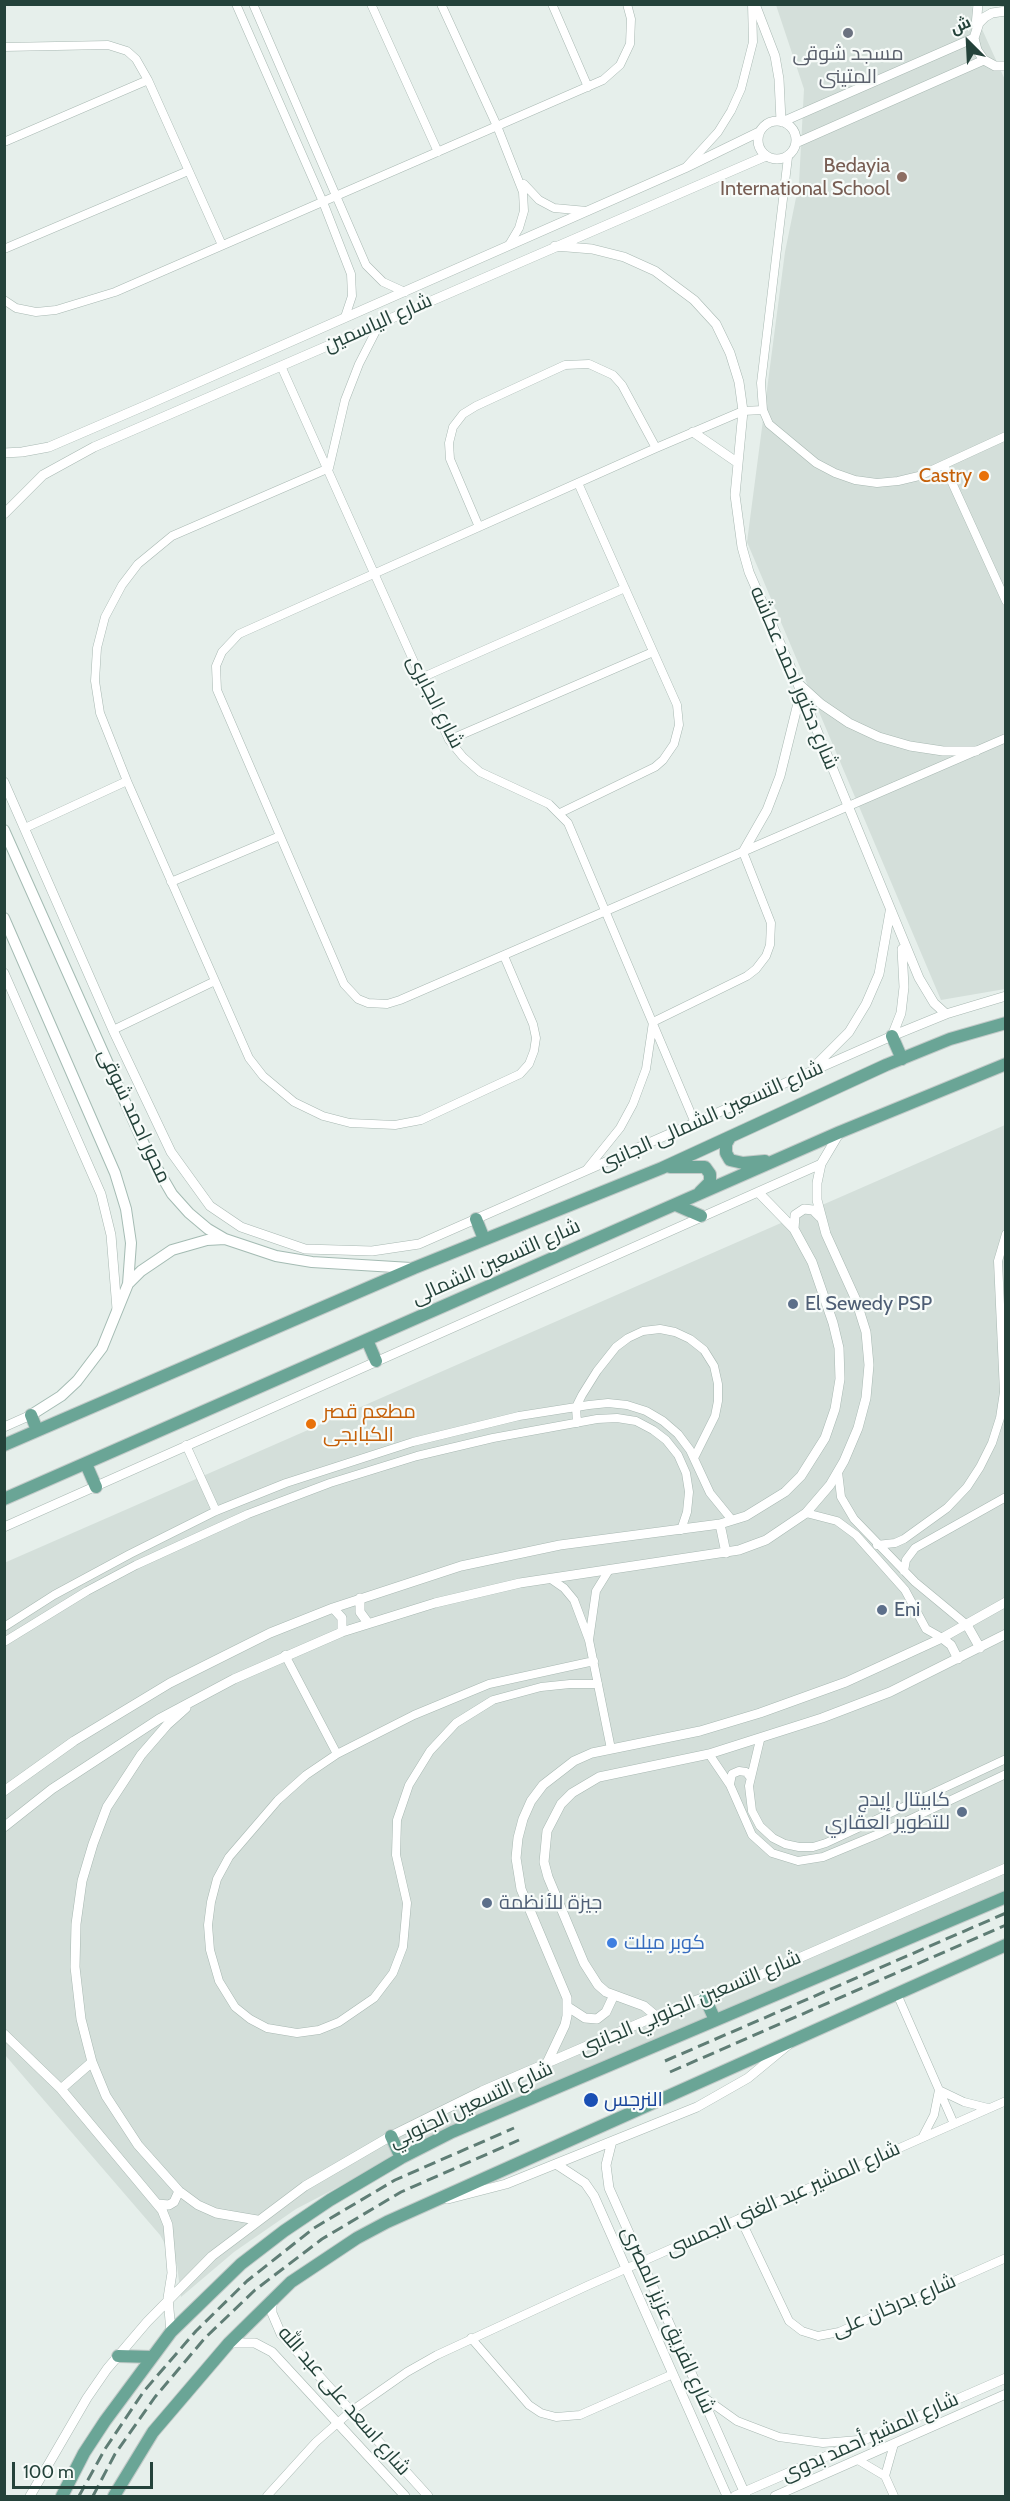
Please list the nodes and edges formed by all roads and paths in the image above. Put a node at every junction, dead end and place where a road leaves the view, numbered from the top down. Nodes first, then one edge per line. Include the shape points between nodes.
1 (236, 4) edge
2 (253, 4) edge
3 (371, 4) edge
4 (441, 4) edge
5 (552, 4) edge
6 (627, 4) edge
7 (753, 4) edge
8 (978, 4) edge
9 (1001, 4) edge
10 (1005, 9) edge
11 (975, 34) junction
12 (4, 47) edge
13 (984, 60) junction
14 (1005, 66) edge
15 (148, 80) junction
16 (588, 87) junction
17 (782, 122) junction
18 (497, 126) junction
19 (759, 132) junction
20 (4, 142) edge
21 (796, 143) junction
22 (438, 152) junction
23 (766, 156) junction
24 (788, 157) junction
25 (686, 168) junction
26 (188, 171) junction
27 (519, 176) junction
28 (336, 196) junction
29 (323, 202) junction
30 (587, 211) junction
31 (222, 245) junction
32 (509, 245) junction
33 (555, 246) junction
34 (4, 249) edge
35 (405, 292) junction
36 (4, 300) edge
37 (345, 317) junction
38 (381, 321) junction
39 (281, 366) junction
40 (149, 404) junction
41 (763, 410) junction
42 (742, 411) junction
43 (156, 420) junction
44 (693, 432) junction
45 (1005, 436) edge
46 (656, 448) junction
47 (4, 453) edge
48 (738, 463) junction
49 (944, 465) junction
50 (329, 468) junction
51 (578, 483) junction
52 (4, 514) edge
53 (479, 527) junction
54 (374, 574) junction
55 (625, 588) junction
56 (1005, 601) edge
57 (653, 652) junction
58 (421, 678) junction
59 (799, 686) junction
60 (1005, 738) edge
61 (449, 740) junction
62 (976, 751) junction
63 (127, 781) junction
64 (4, 782) edge
65 (848, 807) junction
66 (560, 813) junction
67 (25, 828) junction
68 (4, 830) edge
69 (280, 836) junction
70 (743, 852) junction
71 (171, 882) junction
72 (890, 910) junction
73 (606, 911) junction
74 (4, 918) edge
75 (899, 934) junction
76 (504, 956) junction
77 (4, 973) edge
78 (215, 981) junction
79 (1005, 996) edge
80 (946, 1014) junction
81 (653, 1022) junction
82 (1005, 1023) edge
83 (113, 1030) junction
84 (892, 1036) junction
85 (902, 1059) junction
86 (1005, 1064) edge
87 (803, 1076) junction
88 (696, 1123) junction
89 (840, 1132) junction
90 (730, 1137) junction
91 (776, 1160) junction
92 (821, 1164) junction
93 (662, 1168) junction
94 (585, 1172) junction
95 (758, 1192) junction
96 (697, 1195) junction
97 (676, 1205) junction
98 (701, 1216) junction
99 (820, 1217) junction
100 (476, 1219) junction
101 (794, 1229) junction
102 (1005, 1234) edge
103 (225, 1239) junction
104 (484, 1239) junction
105 (414, 1268) junction
106 (128, 1284) junction
107 (118, 1312) junction
108 (367, 1340) junction
109 (376, 1361) junction
110 (576, 1407) junction
111 (31, 1415) junction
112 (577, 1423) junction
113 (4, 1427) edge
114 (38, 1430) junction
115 (4, 1445) edge
116 (186, 1445) junction
117 (694, 1458) junction
118 (86, 1464) junction
119 (838, 1472) junction
120 (96, 1487) junction
121 (1005, 1497) edge
122 (4, 1499) edge
123 (216, 1511) junction
124 (807, 1513) junction
125 (732, 1520) junction
126 (720, 1524) junction
127 (4, 1527) edge
128 (681, 1530) junction
129 (877, 1545) junction
130 (726, 1552) junction
131 (130, 1554) junction
132 (136, 1565) junction
133 (609, 1570) junction
134 (904, 1571) junction
135 (551, 1579) junction
136 (360, 1598) junction
137 (1005, 1602) edge
138 (333, 1608) junction
139 (368, 1623) junction
140 (967, 1625) junction
141 (4, 1627) edge
142 (342, 1632) junction
143 (1005, 1634) edge
144 (942, 1638) junction
145 (590, 1640) junction
146 (4, 1642) edge
147 (980, 1648) junction
148 (285, 1655) junction
149 (958, 1659) junction
150 (594, 1661) junction
151 (598, 1684) junction
152 (196, 1698) junction
153 (760, 1740) junction
154 (611, 1749) junction
155 (337, 1754) junction
156 (709, 1754) junction
157 (1005, 1759) edge
158 (1005, 1774) edge
159 (750, 1777) junction
160 (730, 1785) junction
161 (4, 1791) edge
162 (4, 1827) edge
163 (1005, 1868) edge
164 (1005, 1897) edge
165 (1005, 1945) edge
166 (897, 1994) junction
167 (613, 1997) junction
168 (705, 1998) junction
169 (568, 2007) junction
170 (656, 2016) junction
171 (715, 2020) junction
172 (4, 2034) edge
173 (792, 2041) junction
174 (92, 2062) junction
175 (547, 2063) junction
176 (61, 2090) junction
177 (939, 2090) junction
178 (1005, 2101) edge
179 (990, 2108) junction
180 (954, 2124) junction
181 (391, 2136) junction
182 (922, 2138) junction
183 (612, 2141) junction
184 (401, 2158) junction
185 (556, 2164) junction
186 (179, 2191) junction
187 (434, 2201) junction
188 (157, 2204) junction
189 (740, 2218) junction
190 (257, 2220) junction
191 (1005, 2258) edge
192 (642, 2261) junction
193 (627, 2268) junction
194 (168, 2298) junction
195 (272, 2299) junction
196 (171, 2332) junction
197 (471, 2338) junction
198 (229, 2343) junction
199 (118, 2356) junction
200 (152, 2357) junction
201 (673, 2374) junction
202 (1005, 2378) edge
203 (1005, 2394) edge
204 (701, 2395) junction
205 (350, 2412) junction
206 (337, 2422) junction
207 (868, 2438) junction
208 (894, 2444) junction
209 (858, 2460) junction
210 (885, 2476) junction
211 (742, 2495) edge
212 (30, 2496) edge
213 (62, 2496) edge
214 (114, 2496) edge
215 (267, 2496) edge
216 (405, 2496) edge
217 (428, 2496) edge
218 (727, 2496) edge
219 (775, 2496) edge
220 (894, 2496) edge

1 - 29 street
2 - 28 street
3 - 22 street
4 - 18 street
5 - 16 street
6 - 16 street via 632,32 626,55 612,74
7 - 17 street via 775,56
7 - 25 street via 753,42 741,89 718,132
8 - 11 street
9 - 10 street
10 - 11 street via 985,17
11 - 13 street via 977,50
11 - 17 street
12 - 15 street via 118,46 136,59
13 - 14 street
13 - 21 street
15 - 20 street
15 - 26 street
16 - 18 street
17 - 19 street via 771,122
17 - 21 street via 792,127
18 - 22 street
18 - 27 street
19 - 23 street via 758,143
19 - 25 street, شارع الياسمين
21 - 24 street
22 - 28 street
23 - 24 street via 774,160
23 - 33 street, شارع الياسمين
24 - 41 street via 761,384
25 - 30 street, شارع الياسمين
26 - 31 street
26 - 34 street
27 - 30 street via 539,200 554,208
27 - 32 street via 524,211
28 - 29 street
28 - 35 street via 366,265 383,282
29 - 31 street
29 - 37 street via 351,274 352,296
30 - 32 street, شارع الياسمين
31 - 36 street via 115,292 56,310 36,312 16,308
32 - 35 street, شارع الياسمين
33 - 38 street, شارع الياسمين
33 - 42 street, شارع دكتور احمد عكاشه via 624,257 655,271 694,300 716,324 730,353
35 - 37 street, شارع الياسمين
37 - 40 street, شارع الياسمين
38 - 39 street, شارع الياسمين
38 - 50 street via 350,386
39 - 43 street, شارع الياسمين
39 - 50 street, شارع الجابرى
40 - 43 street
40 - 47 street, شارع الياسمين via 49,447
41 - 42 street
41 - 49 street via 769,424 816,463 855,480 898,482
42 - 44 street
42 - 48 street, شارع دكتور احمد عكاشه
43 - 52 street, شارع الياسمين via 56,466 30,485
44 - 46 street
44 - 48 street
45 - 49 street
46 - 51 street
46 - 53 street via 613,375 589,364 565,365 476,406 453,427 450,459
48 - 59 street, شارع دكتور احمد عكاشه via 735,495 749,572
49 - 56 street
50 - 54 street, شارع الجابرى
50 - 63 street via 172,536 138,564 122,585 105,617 97,648 95,681 100,713
51 - 53 street
51 - 55 street
53 - 54 street
54 - 58 street, شارع الجابرى
54 - 69 street via 239,634 219,658 217,690
55 - 57 street
55 - 58 street
57 - 61 street
57 - 66 street via 679,715 677,735 669,753 655,767
58 - 61 street, شارع الجابرى
59 - 62 street via 835,714 879,737 921,748
59 - 65 street, شارع دكتور احمد عكاشه
59 - 70 street via 776,788
60 - 62 street
61 - 66 street, شارع الجابرى via 480,772
62 - 65 street
63 - 67 street
63 - 71 street
64 - 67 street, شارع التسعين الشمالى الجانبى
65 - 70 street
65 - 72 street, شارع دكتور احمد عكاشه
66 - 73 street, شارع الجابرى via 574,834
67 - 83 street, شارع التسعين الشمالى الجانبى
68 - 103 main road, محور احمد شوقى via 158,1174 189,1213
69 - 71 street
69 - 76 street via 344,984 358,999 387,1005
70 - 73 street
70 - 81 street via 771,923 766,956 747,976
71 - 78 street
72 - 75 street, شارع دكتور احمد عكاشه
72 - 87 street via 879,974 866,1004 849,1032
73 - 76 street
73 - 81 street, شارع الجابرى
74 - 106 main road, محور احمد شوقى via 115,1173 131,1243
75 - 80 street, شارع دكتور احمد عكاشه via 925,990
75 - 84 street, شارع دكتور احمد عكاشه via 904,987 901,1013
76 - 78 street via 536,1038 529,1064 508,1081 421,1120 395,1125 359,1125 322,1116 279,1091 249,1058
77 - 107 street via 102,1194 111,1235
78 - 83 street
79 - 80 street, شارع التسعين الشمالى الجانبى
80 - 84 street, شارع التسعين الشمالى الجانبى
81 - 88 street, شارع الجابرى
81 - 94 street via 646,1069 633,1104
82 - 85 main road, شارع التسعين الشمالى via 950,1039
83 - 100 street, شارع التسعين الشمالى الجانبى via 171,1152 210,1206 241,1227 305,1249 372,1251 419,1244
84 - 85 main road
84 - 87 street, شارع التسعين الشمالى الجانبى
85 - 90 main road, شارع التسعين الشمالى
86 - 89 main road, شارع التسعين الشمالى
87 - 88 street, شارع التسعين الشمالى الجانبى
88 - 94 street, شارع التسعين الشمالى الجانبى
89 - 91 main road, شارع التسعين الشمالى
89 - 92 street
90 - 91 main road via 726,1144 730,1160
90 - 93 main road, شارع التسعين الشمالى
91 - 96 main road, شارع التسعين الشمالى
92 - 95 street
92 - 99 street via 817,1183
93 - 96 main road via 705,1167 710,1182
93 - 104 main road, شارع التسعين الشمالى
94 - 100 street, شارع التسعين الشمالى الجانبى
95 - 98 street
95 - 101 street
96 - 97 main road, شارع التسعين الشمالى
97 - 98 main road
97 - 108 main road, شارع التسعين الشمالى
98 - 109 street
99 - 101 street via 813,1210 804,1209 793,1219
99 - 119 street via 856,1300 866,1332 869,1365 858,1428
100 - 104 main road
101 - 125 street via 812,1262 839,1348 836,1409 825,1438 801,1476 766,1505
102 - 129 street via 998,1261 1004,1392 992,1443 967,1487 947,1508 904,1539
103 - 105 main road, محور احمد شوقى via 276,1256 312,1262
103 - 106 main road via 172,1250
104 - 105 main road, شارع التسعين الشمالى
105 - 114 main road, شارع التسعين الشمالى
106 - 107 main road, محور احمد شوقى
107 - 111 main road, محور احمد شوقى via 102,1348 77,1382
108 - 109 main road
108 - 118 main road, شارع التسعين الشمالى
109 - 116 street
110 - 112 street
110 - 117 street via 608,1403 646,1411 678,1434
110 - 117 street via 597,1371 622,1342 652,1330 683,1335 710,1358 718,1384 714,1416
110 - 123 street via 519,1416 413,1442 326,1469
111 - 113 street
111 - 114 main road
112 - 128 street via 626,1420 653,1430 666,1440 682,1464 689,1492
112 - 132 street via 417,1456 330,1483 239,1518
114 - 115 main road, شارع التسعين الشمالى
116 - 120 street
116 - 123 street
117 - 125 street via 710,1493
118 - 120 main road
118 - 122 main road, شارع التسعين الشمالى
119 - 124 street
119 - 129 street via 846,1509
120 - 127 street
121 - 134 street via 915,1548
123 - 131 street
124 - 130 street via 766,1540
124 - 144 street via 837,1521 856,1535 905,1590 926,1629
125 - 126 street
126 - 128 street
126 - 130 street
128 - 136 street via 560,1545 479,1562
129 - 134 street
130 - 133 street
131 - 132 street
131 - 141 street
132 - 146 street
133 - 135 street
133 - 145 street via 596,1591
134 - 140 street
135 - 139 street via 467,1595
135 - 145 street via 574,1600
136 - 138 street
136 - 139 street via 360,1612
137 - 140 street
138 - 142 street via 342,1618
138 - 161 street via 270,1633 170,1683 74,1741
139 - 142 street
140 - 144 street
140 - 147 street
142 - 148 street
143 - 147 street
144 - 149 street
144 - 154 street via 846,1682 760,1713 700,1731
145 - 150 street
147 - 149 street
148 - 152 street
148 - 155 street
149 - 153 street via 890,1692
150 - 151 street
150 - 155 street via 489,1684 383,1729
151 - 154 street
151 - 155 street via 555,1685 509,1695 468,1714 438,1741 409,1785 397,1820 396,1855 407,1914 403,1947 393,1973 374,1998 339,2022 308,2032 277,2031 250,2019 224,1991 210,1950 211,1902 217,1879 236,1847 292,1788
152 - 162 street via 96,1759
152 - 174 street via 141,1755 107,1807 82,1881 75,1967 81,2019
153 - 156 street
153 - 159 street
154 - 169 street via 574,1761 550,1778 531,1801 518,1838 516,1858 521,1889 565,1989
156 - 160 street
156 - 167 street via 599,1777 572,1792 553,1817 544,1847 548,1877 590,1975
157 - 159 street via 875,1822 813,1847 799,1848 773,1838 760,1826 749,1803
158 - 160 street via 881,1833 811,1860 784,1858 761,1845 745,1823
159 - 160 street via 742,1771 735,1772
163 - 168 street, شارع التسعين الجنوبي الجانبى
164 - 171 main road, شارع التسعين الجنوبي
165 - 166 main road
166 - 173 main road
166 - 177 street
167 - 169 street via 606,2012 597,2019 585,2018
167 - 170 street via 644,2006
168 - 170 street, شارع التسعين الجنوبي الجانبى
168 - 171 main road
169 - 175 street via 565,2025
170 - 175 street, شارع التسعين الجنوبي الجانبى
171 - 184 main road, شارع التسعين الجنوبي via 509,2107
172 - 176 street
173 - 183 street via 763,2067 714,2098
173 - 187 main road
174 - 176 street
174 - 186 street via 122,2123
175 - 181 street, شارع التسعين الجنوبي الجانبى
176 - 188 street
177 - 179 street
177 - 180 street
177 - 182 street via 934,2115
178 - 179 street, شارع المشير عبد الغنى الجمسى
179 - 180 street, شارع المشير عبد الغنى الجمسى
180 - 182 street, شارع المشير عبد الغنى الجمسى
181 - 184 main road
181 - 190 street, شارع التسعين الجنوبي الجانبى via 305,2186
182 - 189 street, شارع المشير عبد الغنى الجمسى
183 - 185 street
183 - 192 street, شارع الفريق عزيز المصرى via 606,2180
184 - 196 main road, شارع التسعين الجنوبي via 314,2210 262,2247
185 - 187 street via 489,2189
185 - 193 street, شارع الفريق عزيز المصرى via 590,2188
186 - 188 street via 169,2205
186 - 190 street via 216,2213
187 - 195 main road via 357,2238 310,2267
188 - 194 street via 168,2225 172,2273
189 - 191 street, شارع بدرخان على via 789,2321 818,2336 839,2331
189 - 192 street, شارع المشير عبد الغنى الجمسى
190 - 194 street, شارع التسعين الجنوبي الجانبى
192 - 193 street, شارع المشير عبد الغنى الجمسى
192 - 204 street, شارع الفريق عزيز المصرى
193 - 197 street, شارع المشير عبد الغنى الجمسى
193 - 201 street, شارع الفريق عزيز المصرى
194 - 196 street
194 - 199 street, شارع التسعين الجنوبي الجانبى
195 - 198 main road
195 - 205 street, شارع اسعد على عبد الله via 272,2313 281,2334
196 - 200 main road, شارع التسعين الجنوبي
197 - 201 street via 529,2405 556,2417 580,2415
197 - 205 street, شارع المشير عبد الغنى الجمسى via 407,2372
198 - 206 street, شارع اسعد على عبد الله via 255,2343 272,2352
198 - 214 main road via 165,2416
199 - 200 main road
199 - 212 street, شارع التسعين الجنوبي الجانبى via 77,2413
200 - 213 main road, شارع التسعين الجنوبي via 95,2437
201 - 218 street, شارع الفريق عزيز المصرى
202 - 207 street, شارع المشير أحمد بدوى
203 - 208 street, شارع المشير أحمد بدوى
204 - 207 street via 737,2421 779,2438 823,2443
204 - 211 street, شارع الفريق عزيز المصرى
205 - 206 street, شارع المشير عبد الغنى الجمسى
205 - 217 street, شارع اسعد على عبد الله
206 - 215 street, شارع المشير عبد الغنى الجمسى
206 - 216 street, شارع اسعد على عبد الله
207 - 211 street, شارع المشير أحمد بدوى
208 - 209 street, شارع المشير أحمد بدوى
208 - 210 street
209 - 210 street
209 - 219 street, شارع المشير أحمد بدوى
210 - 220 street

